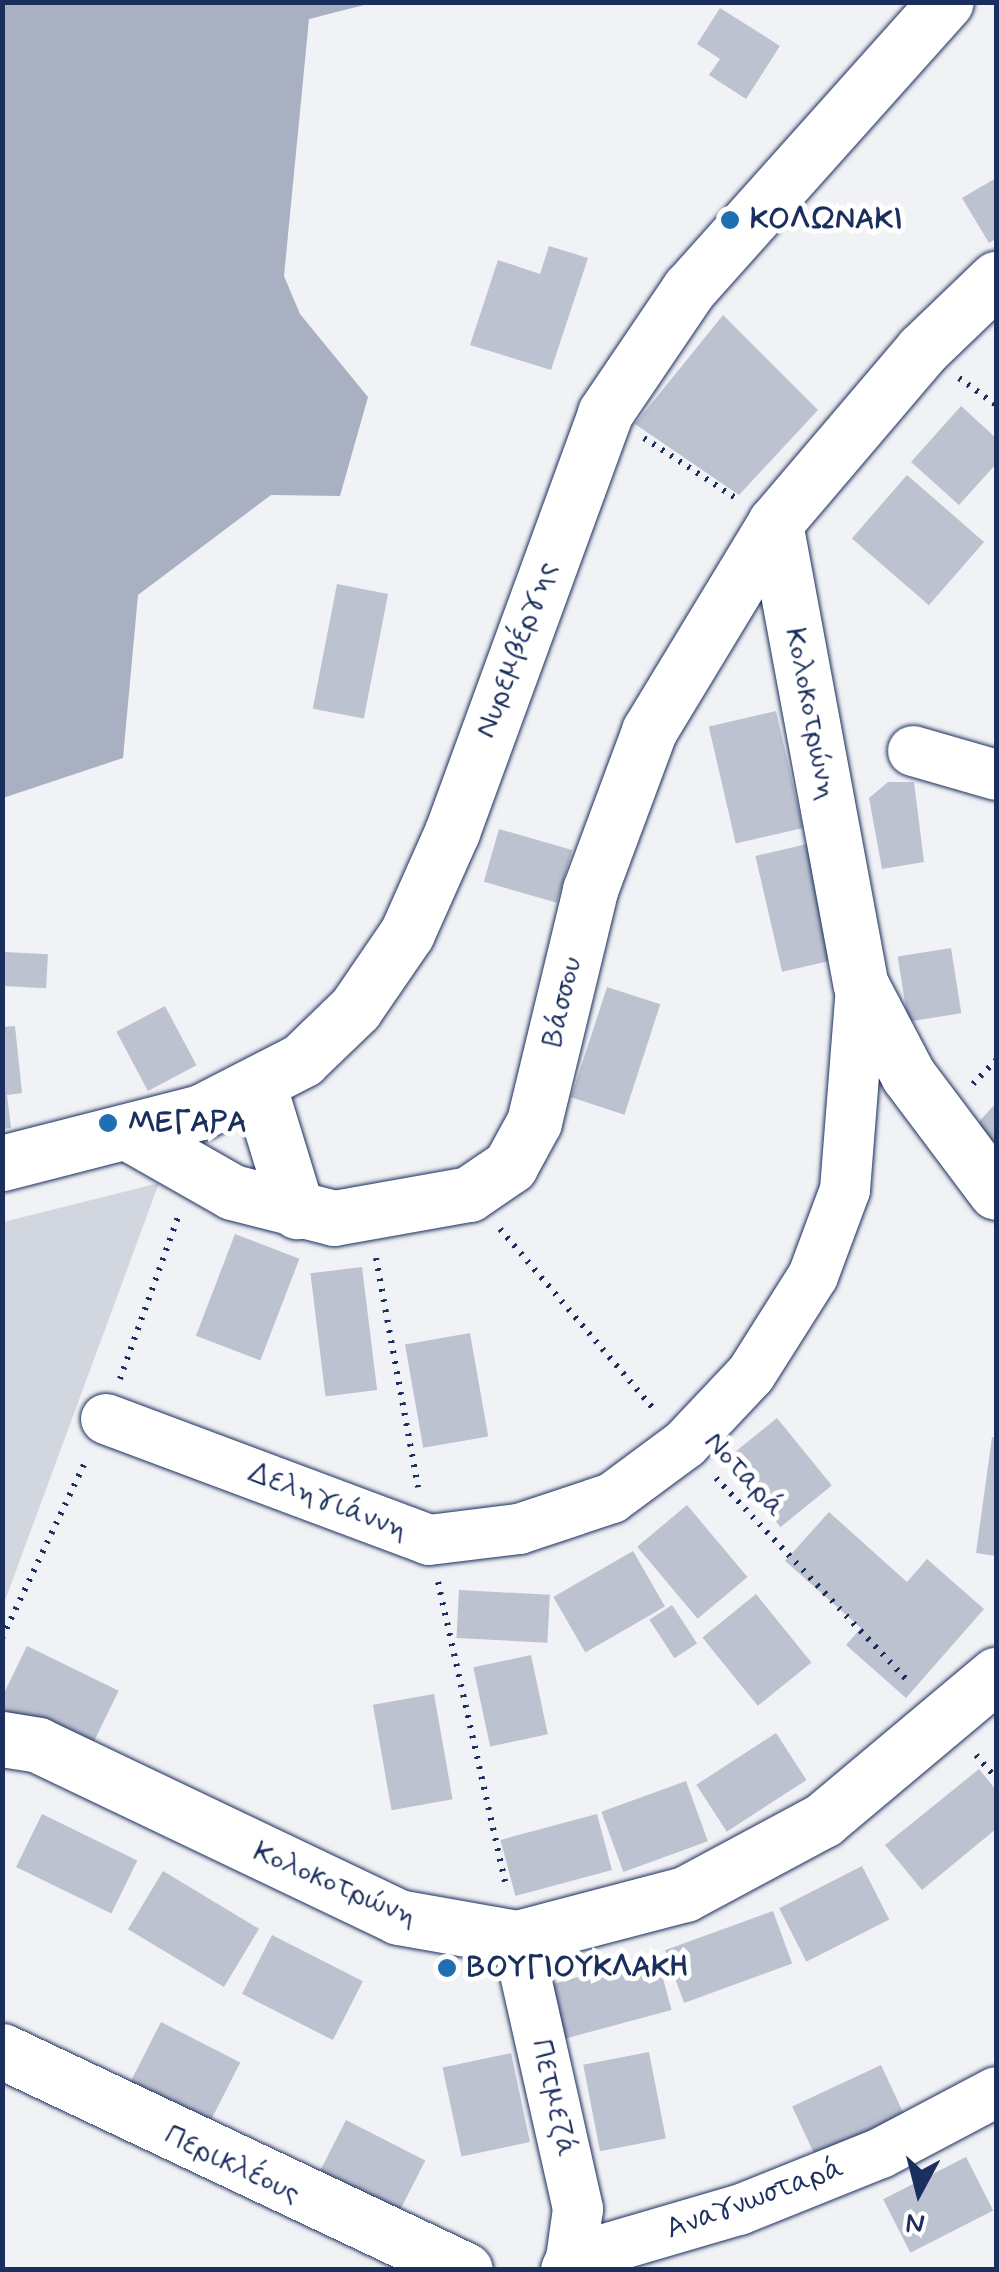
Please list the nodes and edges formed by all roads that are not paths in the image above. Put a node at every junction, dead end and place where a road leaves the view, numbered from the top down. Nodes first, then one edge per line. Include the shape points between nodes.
1 (946, 2) edge
2 (996, 279) edge
3 (775, 522) junction
4 (914, 750) dead end
5 (996, 775) edge
6 (861, 984) junction
7 (260, 1086) junction
8 (127, 1132) junction
9 (2, 1163) edge
10 (996, 1192) edge
11 (298, 1211) junction
12 (106, 1419) dead end
13 (996, 1674) edge
14 (20, 1742) edge
15 (517, 1938) junction
16 (2, 2051) edge
17 (996, 2092) edge
18 (568, 2264) edge
19 (464, 2270) edge

1 - 7 street, Νυρεμβέργης via 689,289 605,414 407,933 355,1009
2 - 3 street via 922,350
3 - 6 street, Κολοκοτρώνη
3 - 11 street, Βάσσου via 649,731 590,890 534,1122 510,1166 469,1194 368,1218
4 - 5 street
6 - 10 street, Κολοκοτρώνη via 908,1075
6 - 12 street, Δεληγιάννη via 845,1190 812,1276 751,1374 684,1444 612,1498 518,1529 428,1540
7 - 8 street, Νυρεμβέργης
7 - 11 street
8 - 9 street, Νυρεμβέργης
8 - 11 street, Βάσσου via 232,1192
13 - 15 street, Κολοκοτρώνη via 948,1724 824,1820 686,1894
14 - 15 street, Κολοκοτρώνη via 382,1910 452,1932
15 - 18 street, Πετμεζά via 578,2209
16 - 19 street, Περικλέους
17 - 18 street, Αναγνωσταρά via 881,2152 739,2210

